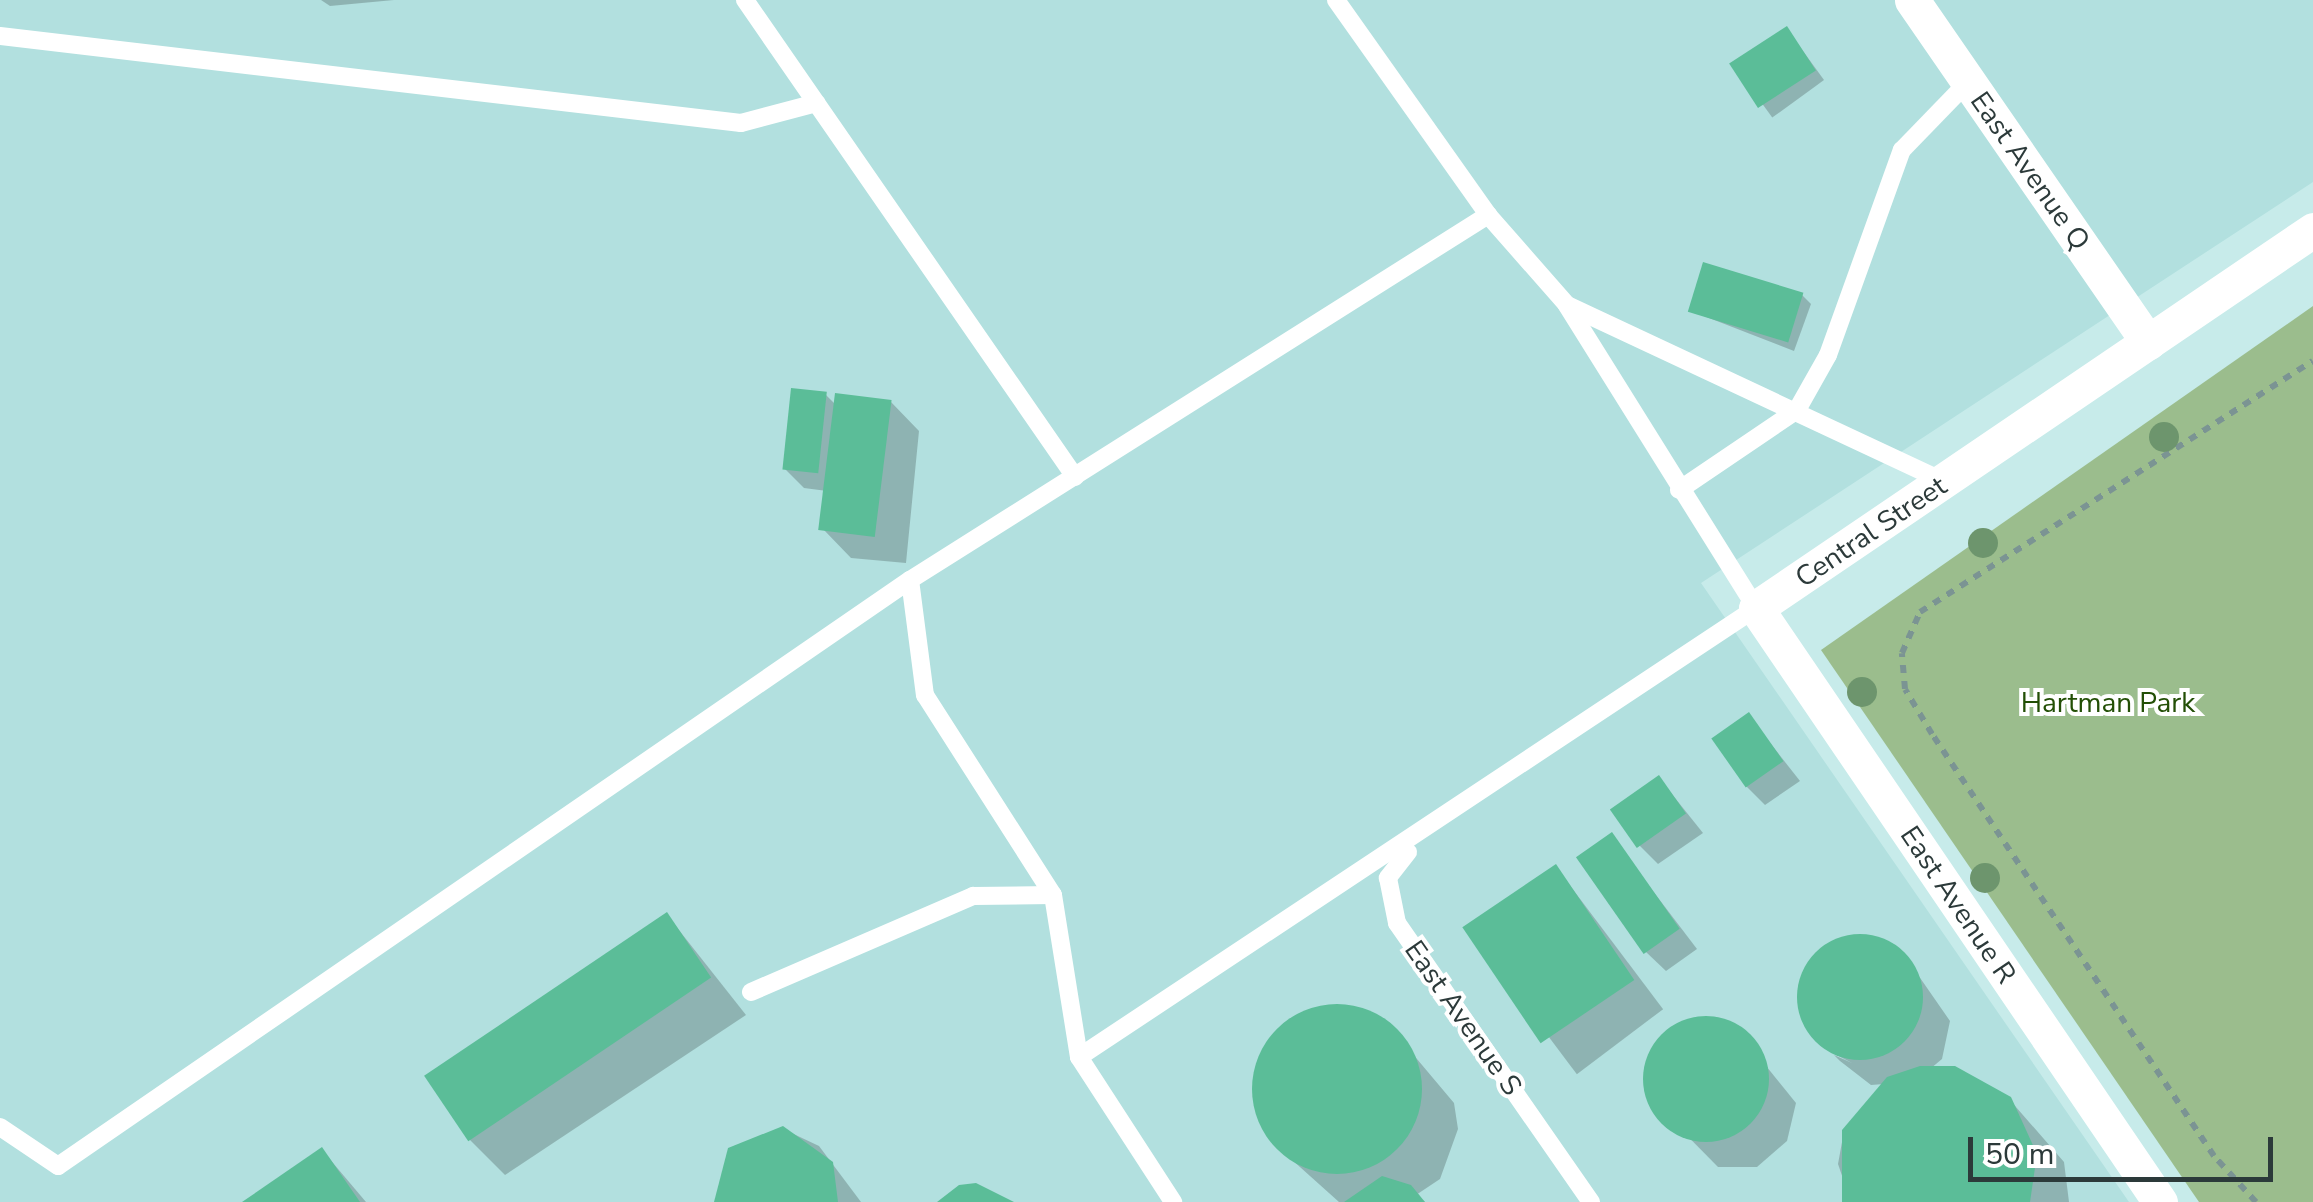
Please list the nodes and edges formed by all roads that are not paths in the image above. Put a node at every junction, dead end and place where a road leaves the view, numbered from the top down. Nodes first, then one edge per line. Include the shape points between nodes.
1 (745, 0) edge
2 (1336, 0) edge
3 (1912, 0) edge
4 (0, 36) edge
5 (1968, 82) junction
6 (816, 103) junction
7 (1488, 215) junction
8 (2313, 230) edge
9 (1567, 305) junction
10 (2148, 342) junction
11 (1796, 410) junction
12 (1075, 478) junction
13 (1944, 482) junction
14 (1679, 490) junction
15 (910, 580) junction
16 (1756, 608) junction
17 (1425, 830) junction
18 (1053, 895) junction
19 (751, 992) dead end
20 (1080, 1057) junction
21 (0, 1127) edge
22 (1173, 1202) edge
23 (1591, 1202) edge
24 (2160, 1202) edge

1 - 6 lane
2 - 7 lane
3 - 5 street, East Avenue Q
4 - 6 lane via 740,123
5 - 10 street, East Avenue Q
5 - 11 lane via 1902,150 1828,354
6 - 12 lane
7 - 9 lane
7 - 12 lane
8 - 10 street, Central Street
9 - 11 lane
9 - 14 lane
10 - 13 street, Central Street
11 - 13 lane
11 - 14 lane
12 - 15 lane
13 - 16 street, Central Street
14 - 16 lane
15 - 18 lane via 925,695
15 - 21 lane via 58,1166
16 - 17 lane, Central Street
16 - 24 street, East Avenue R
17 - 20 lane, Central Street
17 - 23 lane, East Avenue S via 1388,878 1396,924
18 - 19 lane via 973,896
18 - 20 lane
20 - 22 lane

